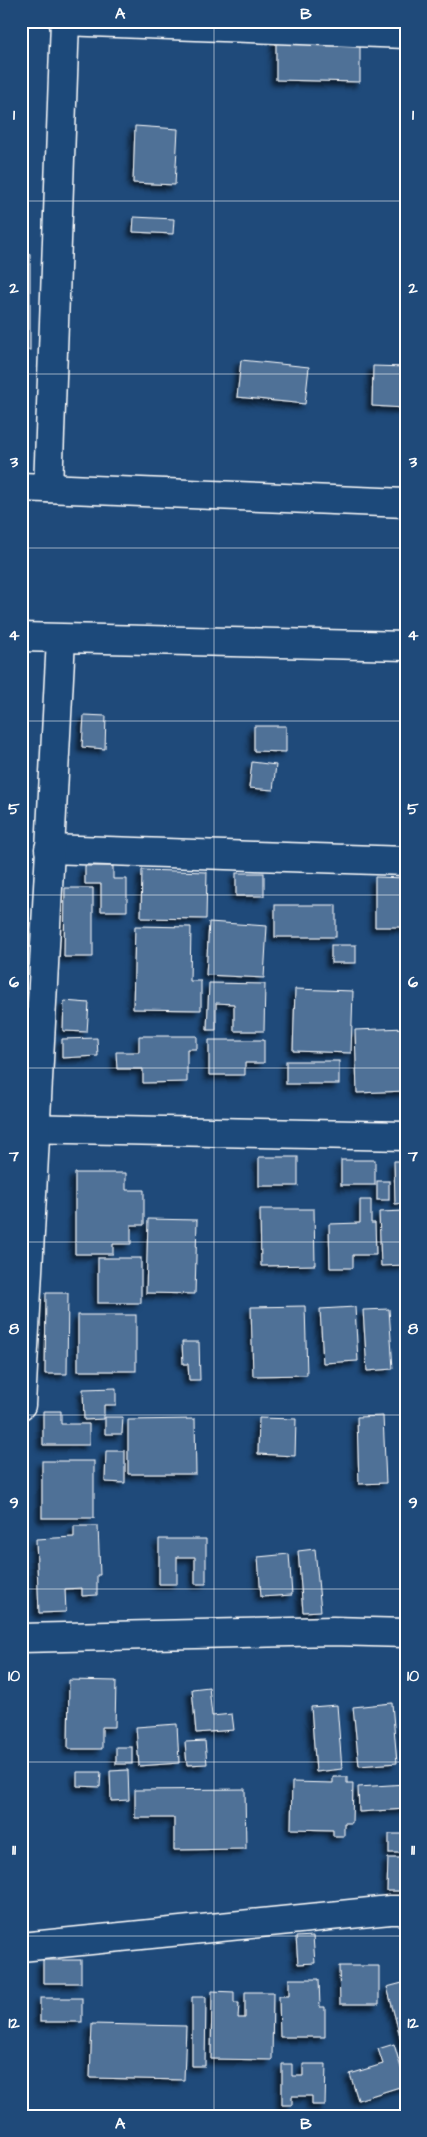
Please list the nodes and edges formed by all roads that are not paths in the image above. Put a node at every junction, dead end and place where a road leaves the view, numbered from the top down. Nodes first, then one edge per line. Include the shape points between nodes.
1 (65, 21) edge
2 (406, 34) edge
3 (21, 487) edge
4 (48, 488) junction
5 (406, 503) edge
6 (21, 637) edge
7 (61, 639) junction
8 (406, 646) edge
9 (49, 849) junction
10 (406, 861) edge
11 (28, 1128) edge
12 (406, 1136) edge
13 (21, 1405) edge
14 (406, 1633) edge
15 (21, 1638) edge
16 (406, 1910) edge
17 (21, 1947) edge

1 - 2 street
1 - 4 street
3 - 4 street
4 - 5 street
6 - 7 street
7 - 8 street
7 - 9 street
9 - 10 street
9 - 11 street
11 - 12 street
11 - 13 street
14 - 15 street via 333,1631
16 - 17 street

